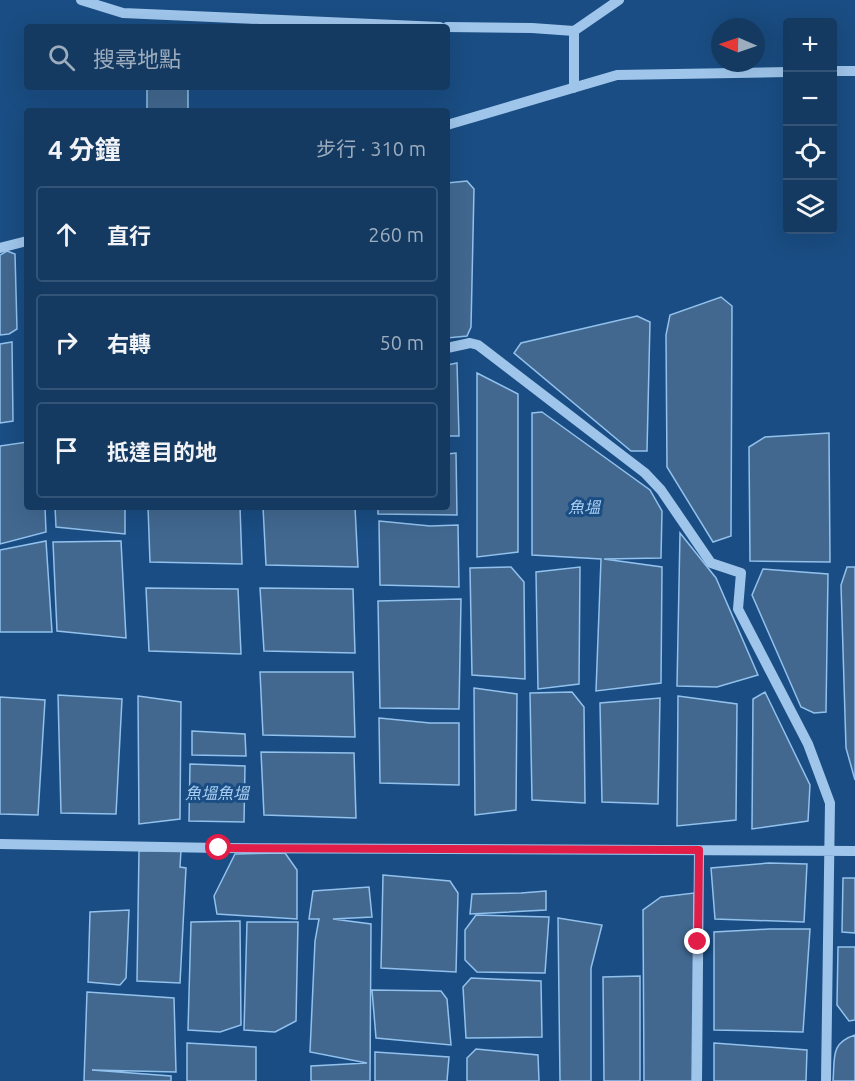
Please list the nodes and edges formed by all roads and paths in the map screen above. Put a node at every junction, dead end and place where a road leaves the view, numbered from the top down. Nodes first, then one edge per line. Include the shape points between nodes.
1 (81, 0) edge
2 (619, 0) edge
3 (386, 24) edge
4 (450, 27) edge
5 (574, 32) junction
6 (837, 71) edge
7 (855, 71) edge
8 (783, 72) edge
9 (574, 88) junction
10 (450, 124) edge
11 (24, 242) edge
12 (0, 248) edge
13 (450, 347) edge
14 (0, 844) edge
15 (699, 850) junction
16 (829, 850) junction
17 (855, 850) edge
18 (697, 1081) edge
19 (826, 1081) edge

1 - 3 street via 123,13
2 - 5 street
4 - 5 street
5 - 9 street
6 - 7 street
8 - 9 street via 617,75
9 - 10 street
11 - 12 street
13 - 16 street via 478,345 645,473 711,563 741,573 738,609 808,744 830,803
14 - 15 street
15 - 16 street
15 - 18 street
16 - 17 street
16 - 19 street

